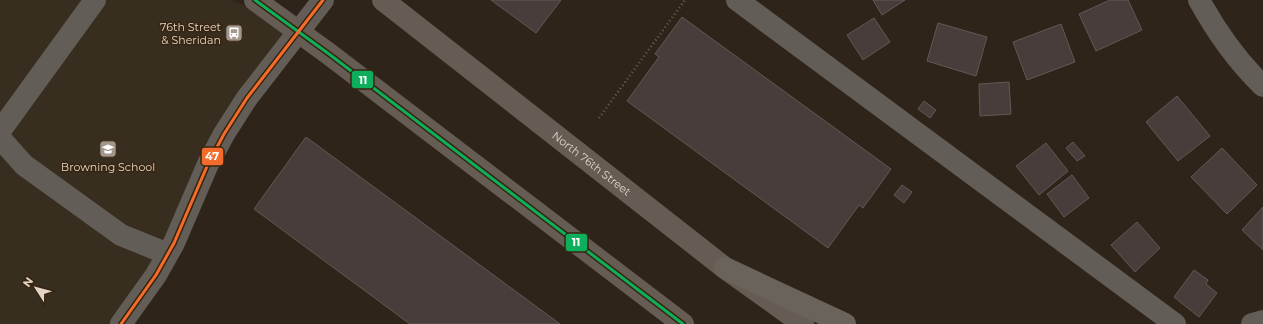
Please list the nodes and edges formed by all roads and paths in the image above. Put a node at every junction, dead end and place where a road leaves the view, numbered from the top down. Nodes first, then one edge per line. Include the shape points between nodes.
1 (95, 0) edge
2 (256, 0) edge
3 (323, 0) edge
4 (383, 0) edge
5 (685, 0) edge
6 (737, 0) edge
7 (1200, 0) edge
8 (299, 31) junction
9 (1263, 86) edge
10 (599, 118) dead end
11 (0, 131) edge
12 (0, 138) edge
13 (168, 254) junction
14 (725, 268) junction
15 (1263, 321) edge
16 (120, 324) edge
17 (683, 324) edge
18 (803, 324) edge
19 (845, 324) edge
20 (1175, 324) edge
21 (1252, 324) edge

1 - 11 street
2 - 8 main road
3 - 8 street
4 - 14 main road, North 76th Street
5 - 10 path
6 - 20 street
7 - 9 street via 1210,20
8 - 13 street via 246,98 224,134
8 - 17 main road
12 - 13 street via 24,165 121,235
13 - 16 street
14 - 18 main road, North 76th Street
14 - 19 highway
15 - 21 street

